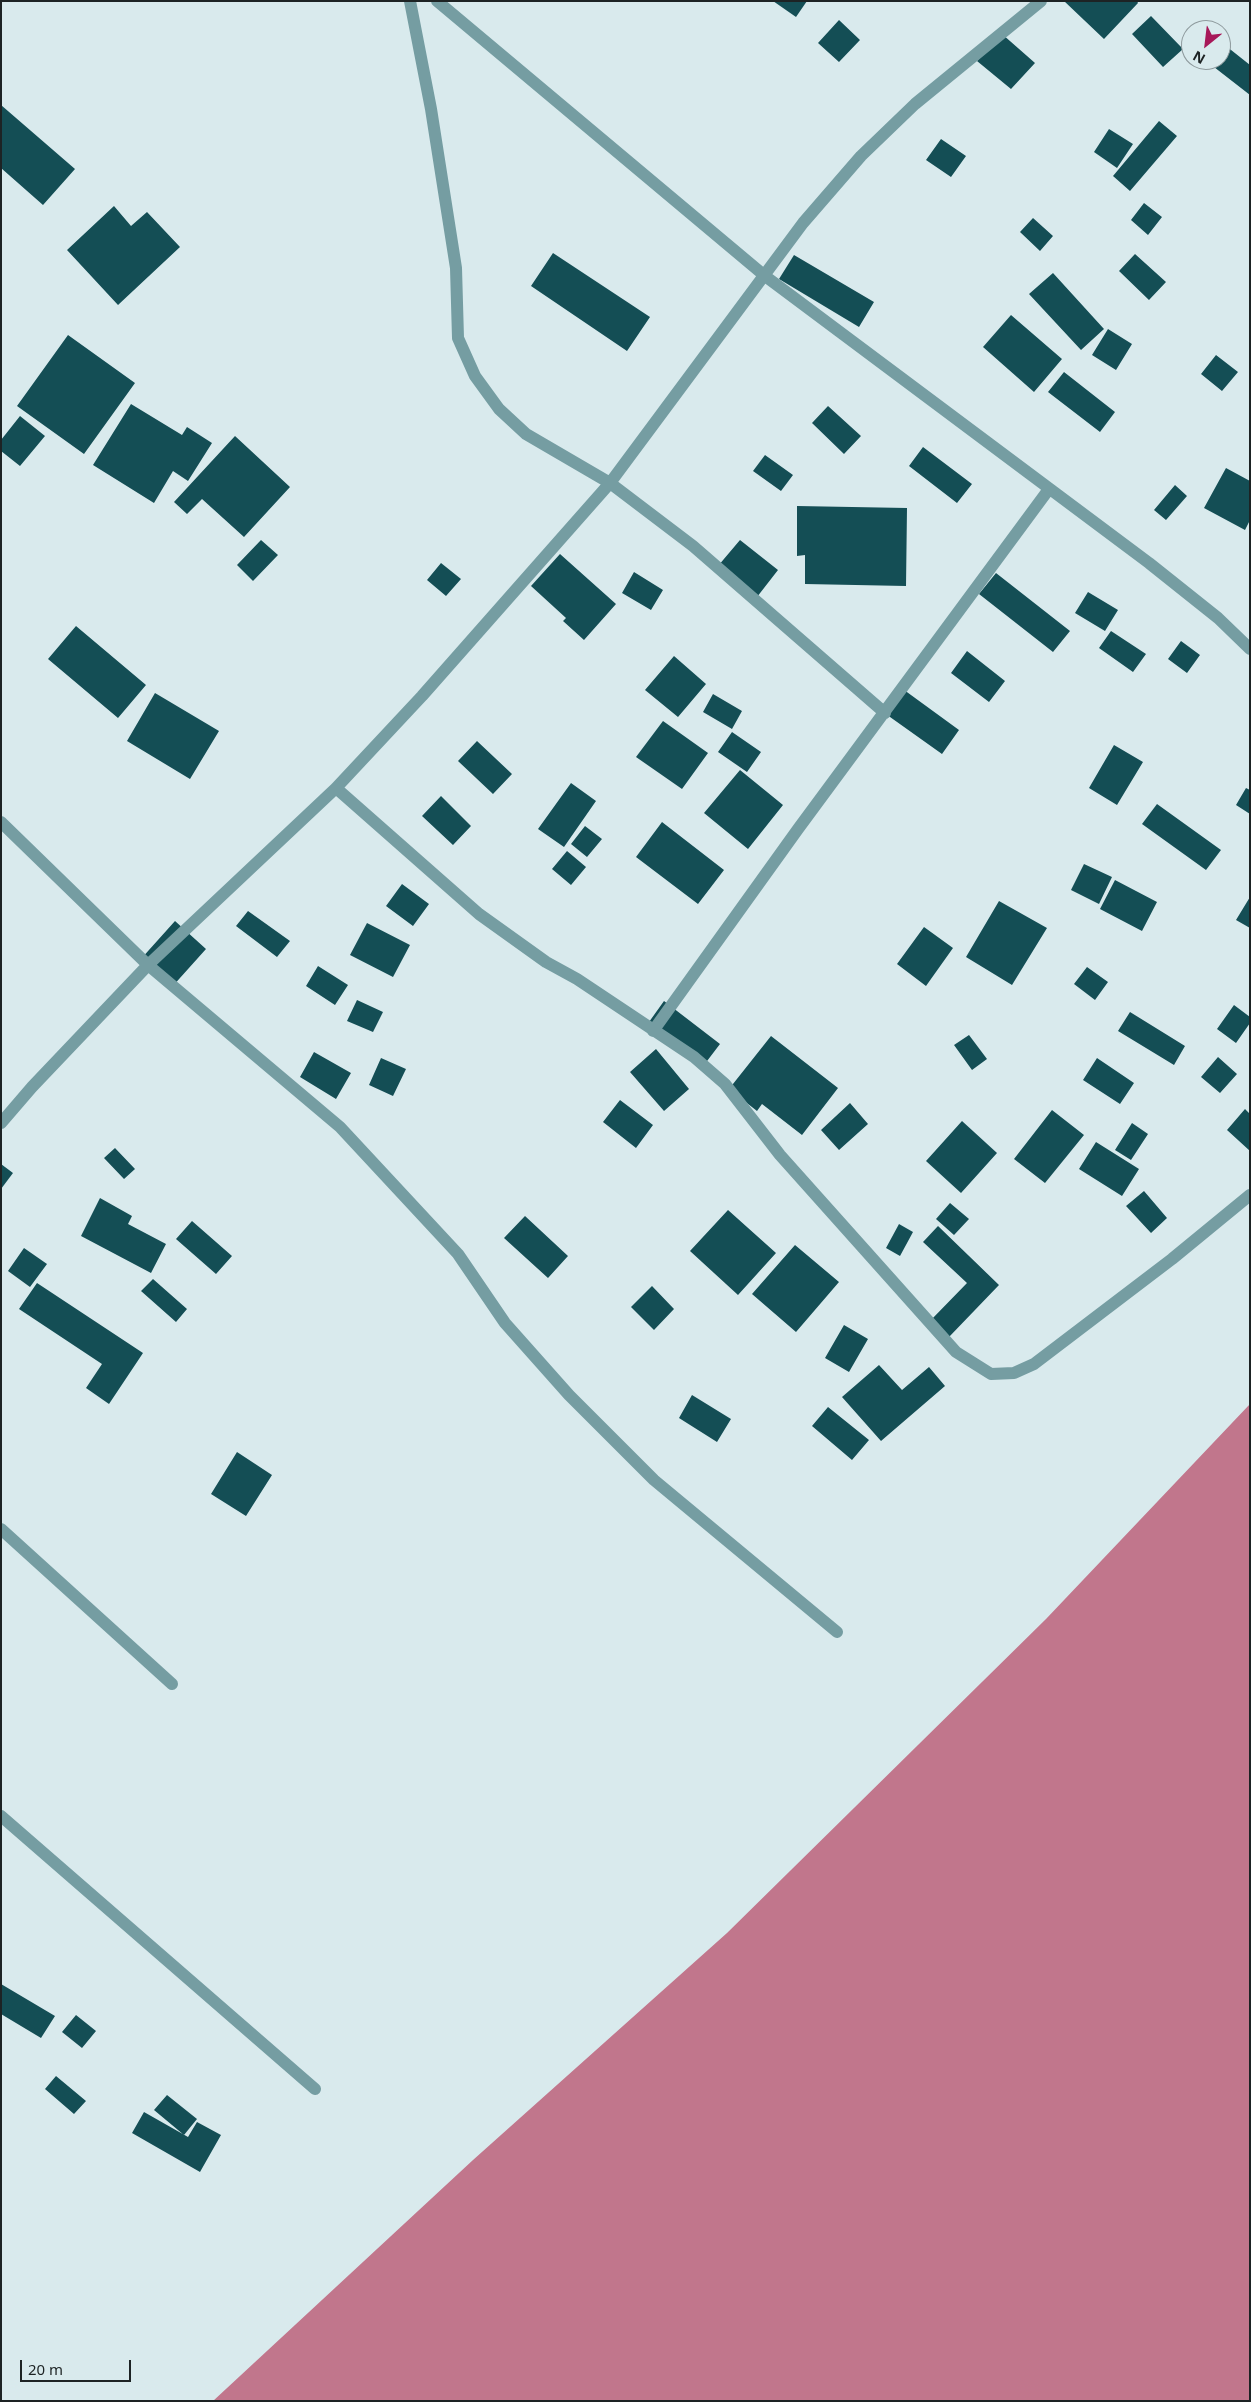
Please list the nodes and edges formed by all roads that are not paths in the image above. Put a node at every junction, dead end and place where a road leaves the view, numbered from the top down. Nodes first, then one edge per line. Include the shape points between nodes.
1 (410, 1) edge
2 (437, 1) edge
3 (1041, 1) edge
4 (765, 276) junction
5 (610, 483) junction
6 (1049, 488) junction
7 (1250, 649) edge
8 (885, 713) junction
9 (336, 788) junction
10 (1, 822) edge
11 (148, 965) junction
12 (653, 1030) junction
13 (1, 1123) edge
14 (1250, 1195) edge
15 (1, 1529) edge
16 (837, 1632) dead end
17 (172, 1684) dead end
18 (1, 1816) edge
19 (315, 2089) dead end

1 - 5 street via 456,268 458,338 475,376 499,409 526,434
2 - 4 street
3 - 4 street via 937,85 861,156 803,223
4 - 5 street
4 - 6 street
5 - 8 street via 692,546
5 - 9 street
6 - 7 street via 1157,569 1218,618
6 - 8 street
8 - 12 street
9 - 11 street
9 - 12 street via 480,914 546,962
10 - 11 street
11 - 13 street
11 - 16 street via 340,1127 458,1254 511,1330 654,1480
12 - 14 street via 694,1057 725,1084 780,1155 956,1352 991,1374 1014,1373 1034,1364
15 - 17 street
18 - 19 street

